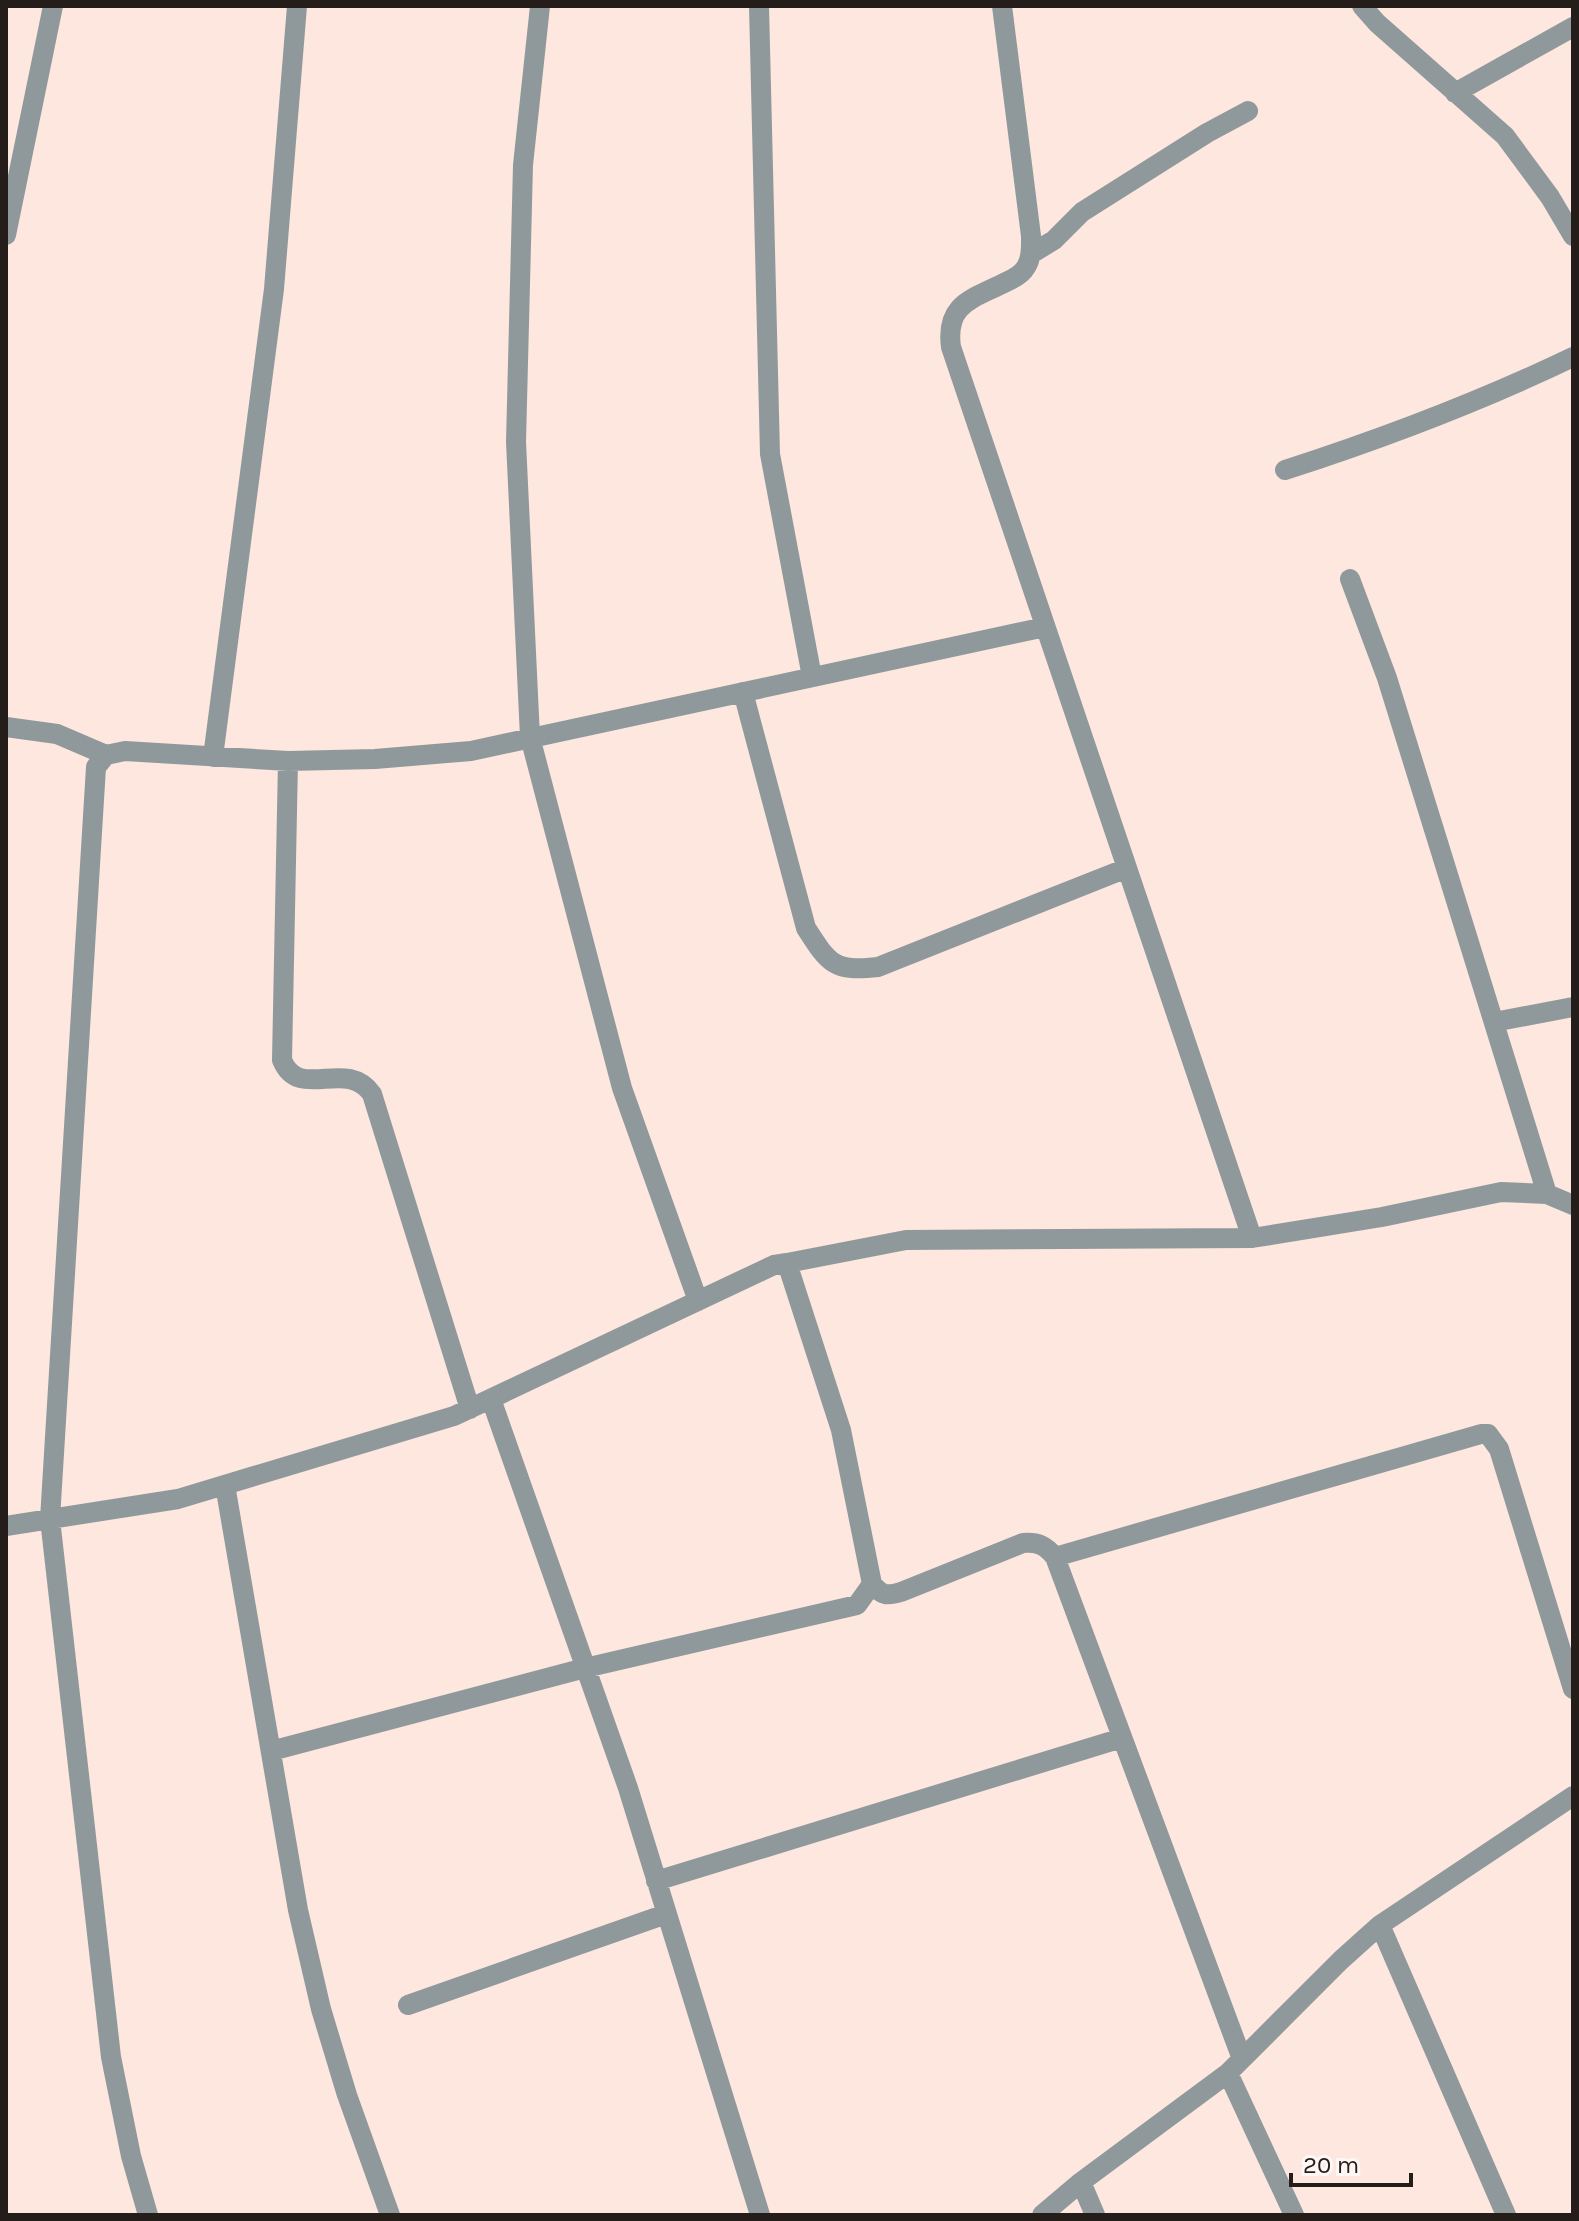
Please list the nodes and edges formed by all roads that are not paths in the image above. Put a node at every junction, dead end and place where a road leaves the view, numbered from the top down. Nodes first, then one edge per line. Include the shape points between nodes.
1 (53, 6) edge
2 (297, 6) edge
3 (540, 6) edge
4 (759, 6) edge
5 (1002, 6) edge
6 (1362, 6) edge
7 (1573, 27) edge
8 (1455, 93) junction
9 (1248, 111) dead end
10 (6, 235) edge
11 (1573, 236) edge
12 (1031, 254) junction
13 (1573, 357) edge
14 (1285, 470) dead end
15 (1350, 579) dead end
16 (1045, 627) junction
17 (812, 677) junction
18 (743, 692) junction
19 (6, 727) edge
20 (530, 737) junction
21 (106, 755) junction
22 (213, 757) junction
23 (288, 761) junction
24 (1127, 868) junction
25 (1573, 1007) edge
26 (1494, 1022) junction
27 (1547, 1194) junction
28 (1573, 1205) edge
29 (1252, 1238) junction
30 (787, 1263) junction
31 (698, 1301) junction
32 (491, 1399) junction
33 (470, 1409) junction
34 (225, 1485) junction
35 (50, 1519) junction
36 (6, 1526) edge
37 (1055, 1557) junction
38 (872, 1584) junction
39 (585, 1668) junction
40 (1573, 1689) edge
41 (1122, 1738) junction
42 (271, 1751) junction
43 (1573, 1796) edge
44 (656, 1881) junction
45 (666, 1914) junction
46 (1380, 1925) junction
47 (408, 2005) dead end
48 (1235, 2066) junction
49 (1081, 2182) junction
50 (148, 2215) edge
51 (390, 2215) edge
52 (760, 2215) edge
53 (1042, 2215) edge
54 (1095, 2215) edge
55 (1294, 2215) edge
56 (1506, 2215) edge

1 - 10 street
2 - 22 street via 274,289
3 - 20 street via 523,165 516,442
4 - 17 street via 770,454
5 - 12 street
6 - 8 street
7 - 8 street
8 - 11 street via 1505,136
9 - 12 street via 1082,212
12 - 16 street via 1015,277 961,305 949,332
13 - 14 street via 1453,411
15 - 26 street via 1387,678
16 - 17 street
16 - 24 street
17 - 18 street
18 - 20 street
18 - 24 street via 806,928 834,963 850,970 878,967
19 - 21 street via 57,734
20 - 23 street via 471,751
20 - 31 street via 622,1088
21 - 22 street via 125,751
21 - 35 street via 96,767 94,781
22 - 23 street
23 - 33 street via 282,1060 293,1077 350,1077 372,1094
24 - 29 street
25 - 26 street
26 - 27 street
27 - 28 street
27 - 29 street via 1501,1192
29 - 30 street via 906,1240
30 - 31 street
30 - 38 street via 841,1430
31 - 32 street
32 - 33 street
32 - 39 street
33 - 34 street
34 - 35 street via 178,1499
34 - 42 street
35 - 36 street
35 - 50 street via 111,2057
37 - 38 street via 1037,1542 1023,1543 888,1596
37 - 40 street via 1488,1434 1499,1449
37 - 41 street
38 - 39 street via 857,1605
39 - 42 street
39 - 44 street
41 - 44 street
41 - 48 street
42 - 51 street via 321,2009
43 - 46 street
44 - 45 street
45 - 47 street
45 - 52 street
46 - 48 street
46 - 56 street
48 - 49 street
48 - 55 street
49 - 53 street
49 - 54 street

